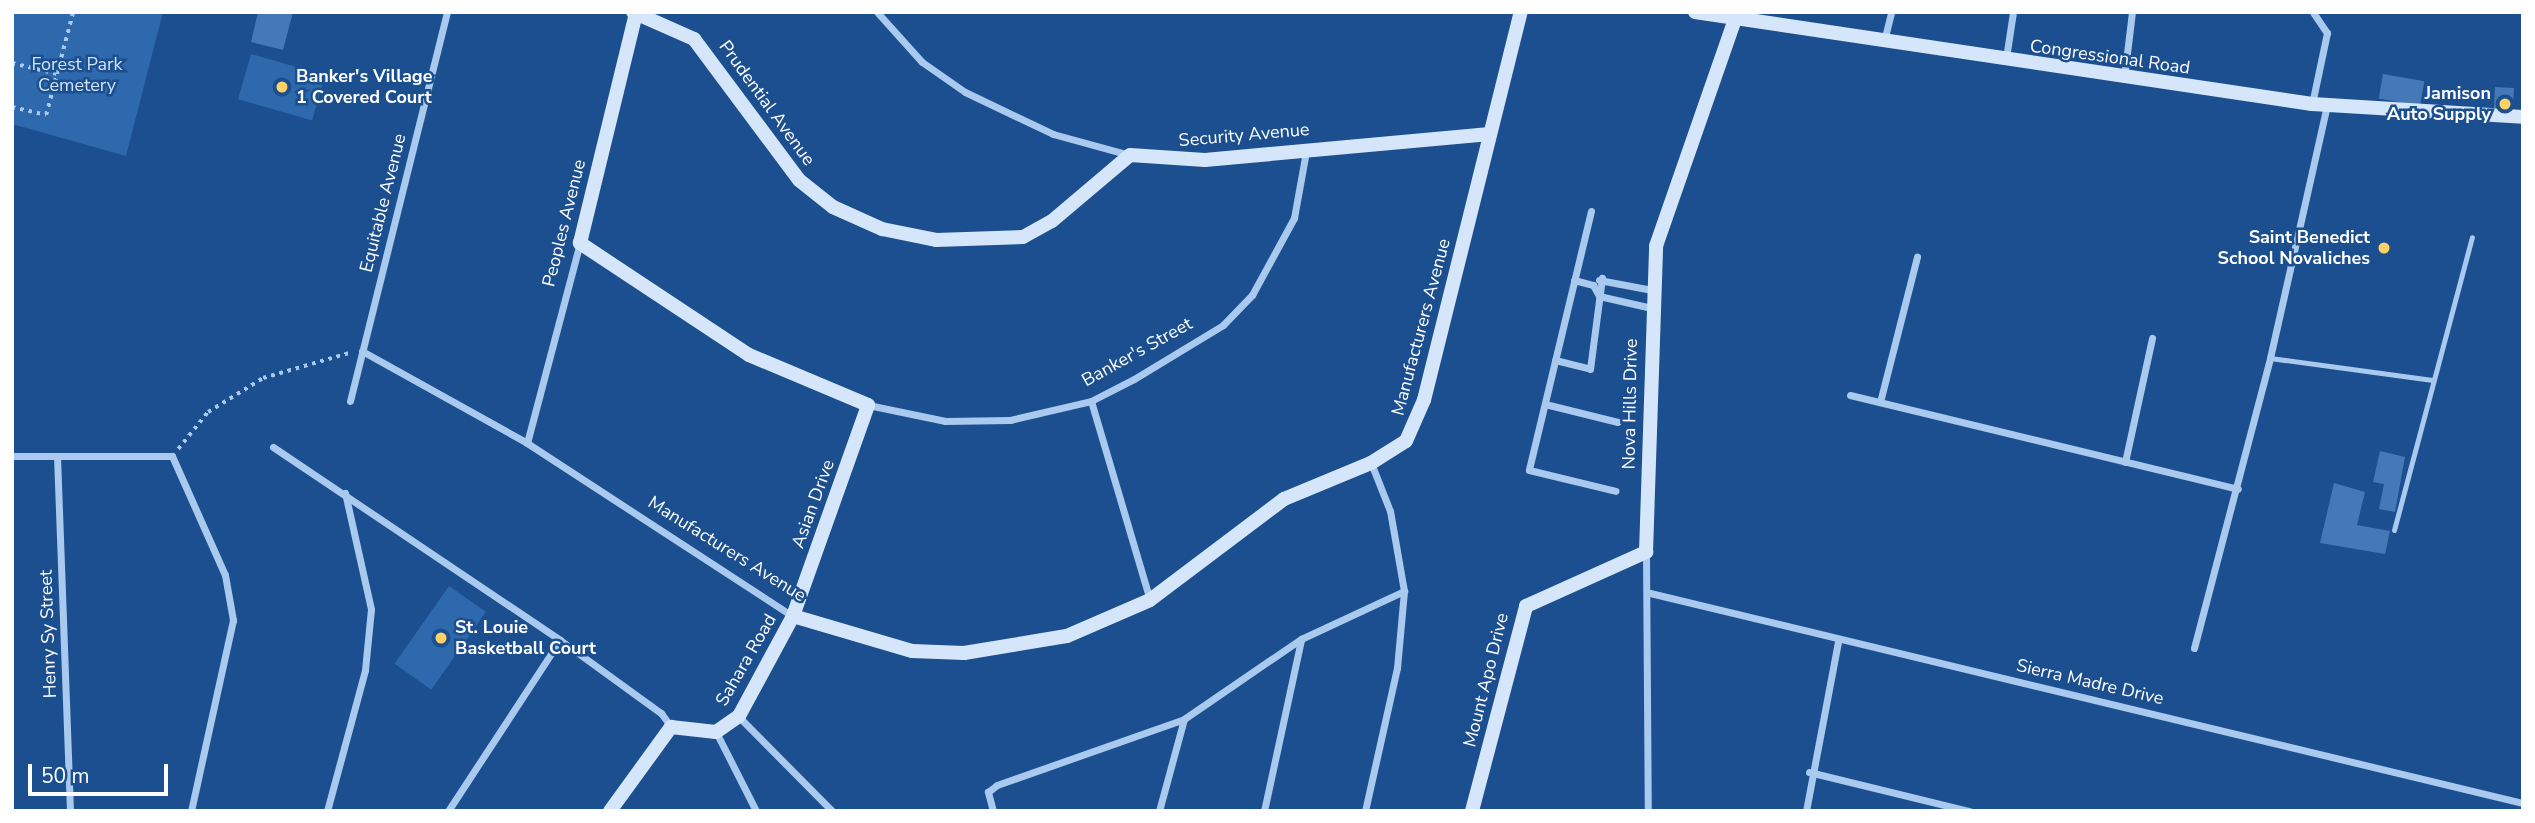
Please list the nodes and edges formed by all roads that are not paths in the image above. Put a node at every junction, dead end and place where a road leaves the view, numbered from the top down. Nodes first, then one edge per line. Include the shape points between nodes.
1 (447, 12) edge
2 (635, 12) edge
3 (877, 12) edge
4 (1521, 12) edge
5 (1695, 12) edge
6 (1891, 12) edge
7 (2012, 12) edge
8 (2132, 12) edge
9 (2313, 12) edge
10 (1736, 16) edge
11 (1884, 42) junction
12 (2005, 62) junction
13 (2124, 79) junction
14 (2320, 105) junction
15 (2523, 117) edge
16 (1490, 134) junction
17 (1306, 149) junction
18 (1130, 155) junction
19 (1591, 211) dead end
20 (2472, 237) dead end
21 (580, 243) junction
22 (1917, 257) dead end
23 (1602, 278) junction
24 (1574, 280) junction
25 (1592, 285) junction
26 (1652, 290) junction
27 (1599, 296) junction
28 (1652, 308) junction
29 (2152, 338) dead end
30 (362, 351) junction
31 (2270, 358) junction
32 (1555, 360) junction
33 (2433, 380) junction
34 (1850, 395) dead end
35 (350, 401) dead end
36 (1091, 401) junction
37 (1880, 402) junction
38 (1545, 404) junction
39 (868, 405) junction
40 (1618, 422) dead end
41 (527, 443) junction
42 (273, 447) dead end
43 (12, 456) edge
44 (57, 456) junction
45 (2125, 462) junction
46 (1371, 463) junction
47 (2238, 489) junction
48 (1616, 491) dead end
49 (345, 493) junction
50 (2394, 530) dead end
51 (1646, 552) junction
52 (1404, 591) junction
53 (1650, 593) junction
54 (1150, 600) junction
55 (793, 616) junction
56 (1301, 639) junction
57 (560, 640) junction
58 (1838, 642) junction
59 (2194, 648) dead end
60 (739, 716) junction
61 (1184, 719) junction
62 (671, 727) junction
63 (716, 732) junction
64 (1809, 772) junction
65 (2523, 803) edge
66 (70, 811) edge
67 (191, 811) edge
68 (327, 811) edge
69 (449, 811) edge
70 (610, 811) edge
71 (756, 811) edge
72 (832, 811) edge
73 (993, 811) edge
74 (1159, 811) edge
75 (1265, 811) edge
76 (1365, 811) edge
77 (1472, 811) edge
78 (1648, 811) edge
79 (1806, 811) edge
80 (1969, 811) edge

1 - 30 street, Equitable Avenue
2 - 18 street, Prudential Avenue via 694,39 799,180 833,207 882,229 936,240 1023,237 1052,221
2 - 21 street, Peoples Avenue
3 - 18 street, Security Avenue via 922,62 965,92 1053,134
4 - 16 street, Manufacturers Avenue
5 - 10 street, Congressional Road
6 - 11 street
7 - 12 street
8 - 13 street
9 - 14 street via 2327,33
10 - 11 street, Congressional Road
10 - 26 street, Nova Hills Drive via 1668,200
11 - 12 street, Congressional Road
12 - 13 street, Congressional Road
13 - 14 street, Congressional Road
14 - 15 street, Congressional Road
14 - 31 street
16 - 17 street, Security Avenue
16 - 46 street, Manufacturers Avenue via 1418,421 1406,441
17 - 18 street, Security Avenue via 1184,161
17 - 36 street, Banker's Street via 1294,218 1252,295 1191,346
19 - 24 street
20 - 33 lane
21 - 39 street, Banker's Street via 749,355
21 - 41 street, Peoples Avenue
22 - 37 street
23 - 25 street
23 - 26 street
23 - 27 street
24 - 25 street
24 - 32 street
25 - 27 street
26 - 28 street, Nova Hills Drive
27 - 28 street
27 - 32 street via 1590,369
28 - 51 street, Nova Hills Drive
29 - 45 street
30 - 35 street, Equitable Avenue
30 - 41 street, Manufacturers Avenue
31 - 33 lane
31 - 47 street
32 - 38 street
33 - 50 lane
34 - 37 street
36 - 39 street, Banker's Street via 1050,414 983,422
36 - 54 street
37 - 45 street
38 - 40 street
38 - 48 street via 1529,470
39 - 55 street, Asian Drive
41 - 55 street, Manufacturers Avenue
42 - 49 street
43 - 44 street
44 - 66 street, Henry Sy Street
44 - 67 street via 172,456 225,575 233,620
45 - 47 street
46 - 52 street via 1390,510
46 - 54 street, Manufacturers Avenue via 1284,499
47 - 59 street
49 - 57 street
49 - 68 street via 372,609 365,670
51 - 53 street, Nova Hills Drive
51 - 77 street, Mount Apo Drive via 1525,606
52 - 56 street
52 - 76 street via 1397,668
53 - 58 street, Sierra Madre Drive
53 - 78 street, Nova Hills Drive
54 - 55 street, Manufacturers Avenue via 1067,636 964,653 867,642
55 - 60 street, Sahara Road
56 - 61 street
56 - 75 street
57 - 62 street via 661,713
57 - 69 street
58 - 64 street
58 - 65 street, Sierra Madre Drive
60 - 63 street, Sahara Road
60 - 72 street
61 - 73 street via 998,785 988,792
61 - 74 street
62 - 63 street, Sahara Road
62 - 70 street
63 - 71 street
64 - 79 street
64 - 80 street

